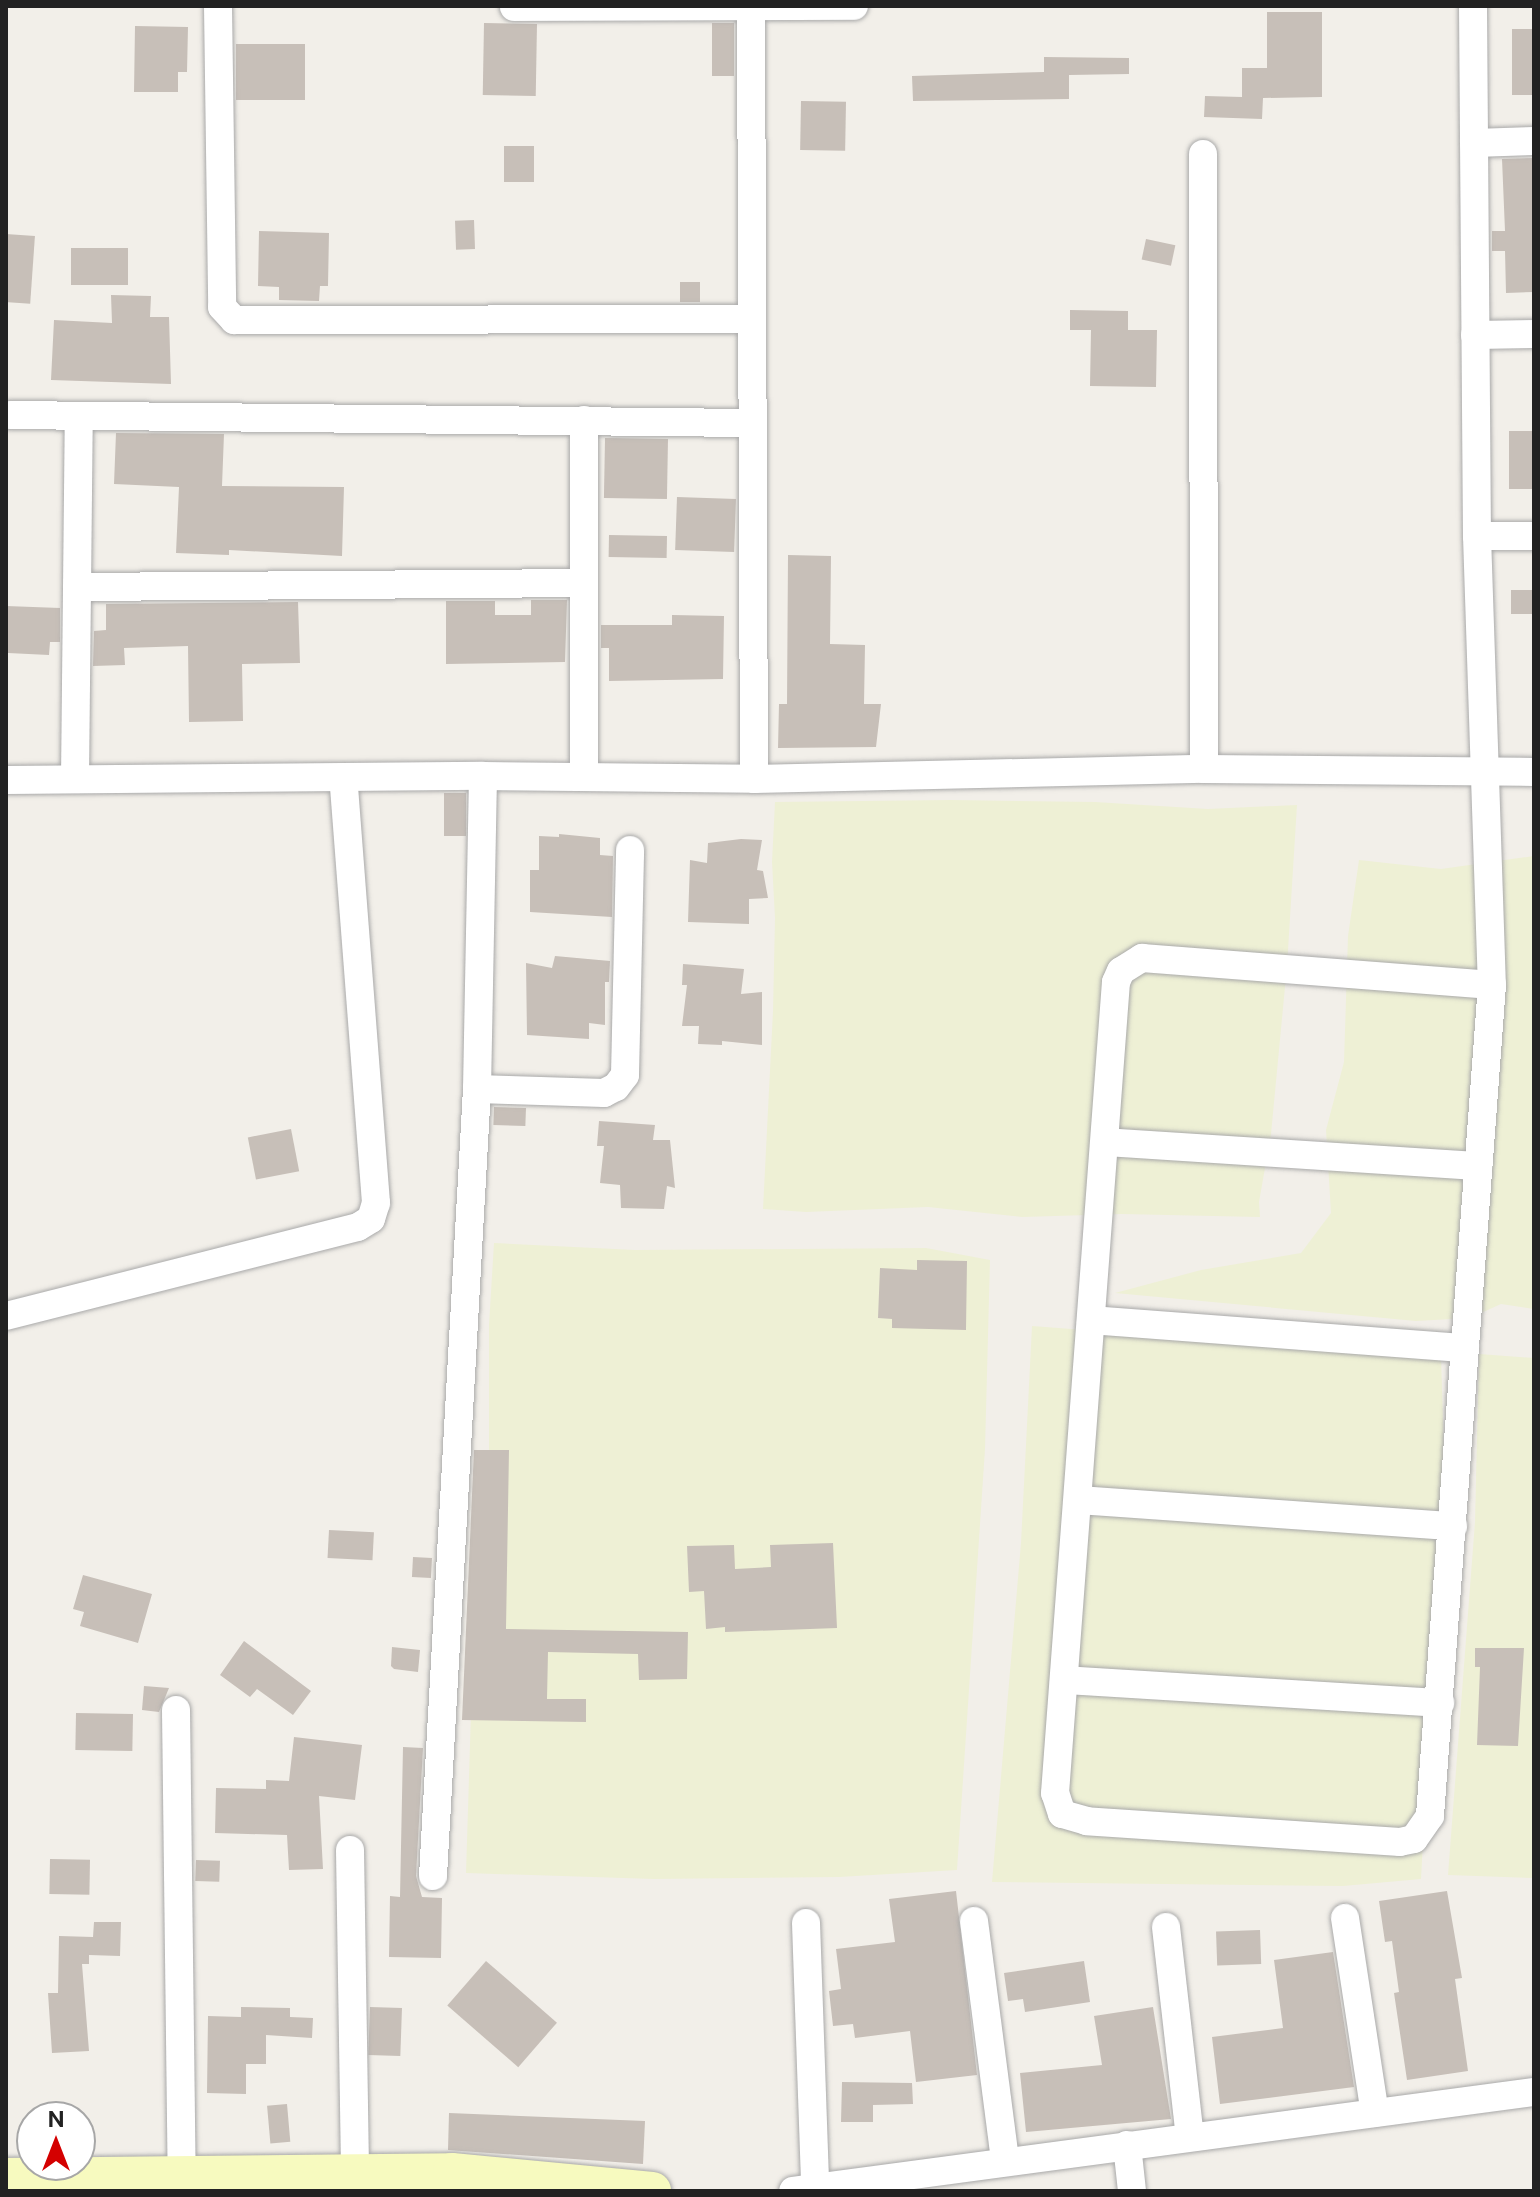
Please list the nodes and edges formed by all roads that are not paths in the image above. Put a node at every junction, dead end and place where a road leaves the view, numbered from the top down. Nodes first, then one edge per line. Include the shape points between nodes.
1 (218, 6) edge
2 (751, 6) edge
3 (854, 6) edge
4 (1473, 6) edge
5 (514, 7) edge
6 (1534, 141) edge
7 (1474, 143) junction
8 (1203, 154) dead end
9 (752, 319) junction
10 (1534, 334) edge
11 (1475, 335) junction
12 (10, 415) dead end
13 (79, 418) junction
14 (584, 420) junction
15 (751, 423) junction
16 (1477, 536) junction
17 (1534, 536) edge
18 (583, 583) junction
19 (77, 587) junction
20 (1204, 769) junction
21 (1486, 772) junction
22 (1534, 772) edge
23 (483, 776) junction
24 (343, 777) junction
25 (584, 777) junction
26 (75, 779) junction
27 (754, 779) junction
28 (6, 780) edge
29 (630, 850) dead end
30 (1492, 985) junction
31 (477, 1089) junction
32 (1105, 1142) junction
33 (1478, 1166) junction
34 (6, 1316) edge
35 (1091, 1320) junction
36 (1465, 1348) junction
37 (1078, 1500) junction
38 (1453, 1526) junction
39 (1064, 1680) junction
40 (1440, 1703) junction
41 (176, 1710) dead end
42 (350, 1850) dead end
43 (433, 1876) dead end
44 (1345, 1918) dead end
45 (974, 1921) dead end
46 (806, 1923) dead end
47 (1166, 1927) dead end
48 (1534, 2092) edge
49 (1375, 2113) junction
50 (1190, 2137) junction
51 (1127, 2145) junction
52 (1005, 2161) junction
53 (6, 2177) edge
54 (343, 2178) edge
55 (182, 2182) edge
56 (549, 2186) edge
57 (804, 2188) edge
58 (652, 2191) edge
59 (1132, 2191) edge

1 - 9 street via 222,307 234,320
2 - 3 street
2 - 5 street
2 - 9 street
4 - 7 street
6 - 7 street
7 - 11 street
8 - 20 street
9 - 15 street
10 - 11 street
11 - 16 street
12 - 13 street
13 - 14 street
13 - 19 street
14 - 15 street
14 - 18 street
15 - 27 street
16 - 17 street
16 - 21 street
18 - 19 street
18 - 25 street
19 - 26 street
20 - 21 street
20 - 27 street
21 - 22 street
21 - 30 street
23 - 24 street
23 - 25 street
23 - 31 street
24 - 26 street
24 - 34 street via 376,1203 371,1219 358,1227
25 - 27 street
26 - 28 street
29 - 31 street via 625,1075 604,1093
30 - 32 street via 1142,958 1130,963 1116,982
30 - 33 street
31 - 43 street
32 - 33 street
32 - 35 street
33 - 36 street
35 - 36 street
35 - 37 street
36 - 38 street
37 - 38 street
37 - 39 street
38 - 40 street
39 - 40 street
39 - 40 street via 1055,1793 1062,1814 1073,1819 1400,1842 1414,1839 1430,1816
41 - 55 street
42 - 54 street
44 - 49 street
45 - 52 street
46 - 57 street
47 - 50 street
48 - 49 street
49 - 50 street
50 - 51 street
51 - 52 street
51 - 59 street
52 - 57 street
53 - 55 main road
54 - 55 main road
54 - 56 main road via 452,2172
56 - 58 main road

